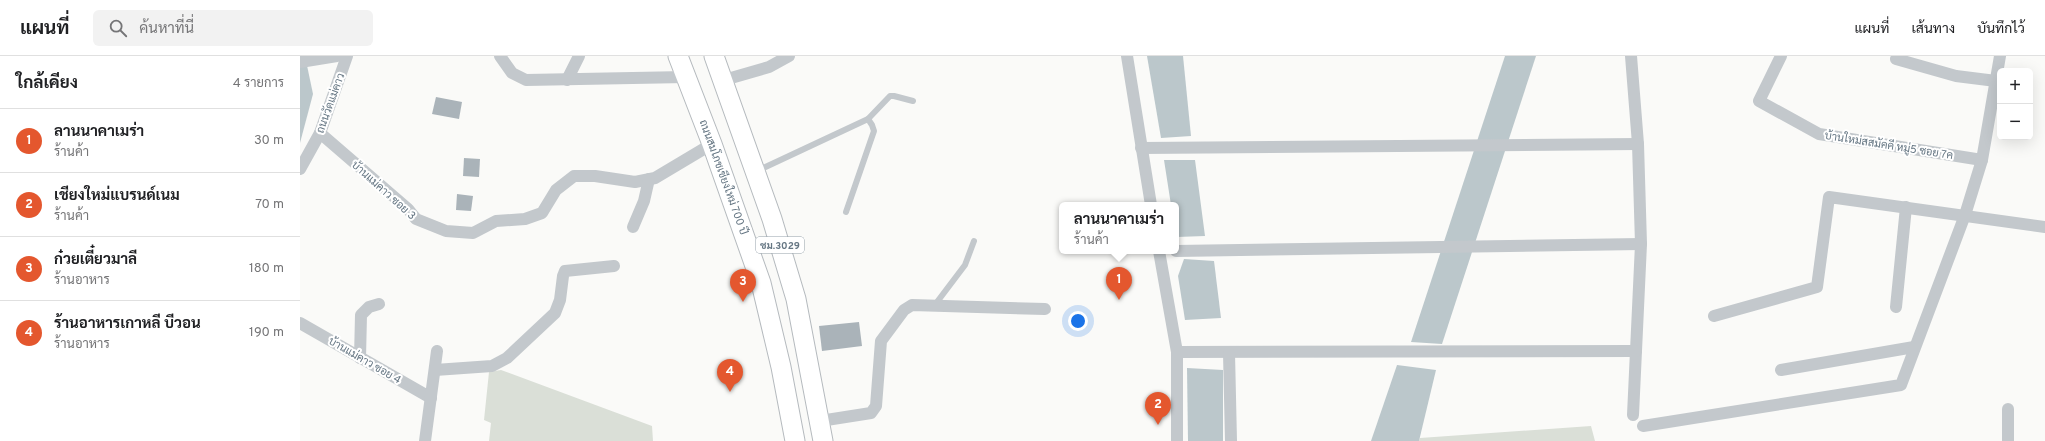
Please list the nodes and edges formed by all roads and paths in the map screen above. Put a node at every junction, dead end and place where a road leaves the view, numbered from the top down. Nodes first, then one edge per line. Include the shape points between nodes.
1 (337, 56) edge
2 (347, 56) edge
3 (500, 56) edge
4 (579, 56) edge
5 (678, 56) edge
6 (714, 56) edge
7 (789, 56) edge
8 (1127, 56) edge
9 (1631, 56) edge
10 (1781, 56) edge
11 (2000, 56) edge
12 (1896, 59) dead end
13 (300, 62) edge
14 (686, 77) junction
15 (567, 80) junction
16 (724, 80) junction
17 (1996, 81) junction
18 (913, 101) dead end
19 (868, 119) junction
20 (320, 133) junction
21 (712, 144) junction
22 (1638, 144) junction
23 (1141, 148) junction
24 (1982, 160) junction
25 (300, 169) edge
26 (756, 171) junction
27 (649, 179) junction
28 (1150, 202) edge
29 (1906, 207) junction
30 (846, 212) dead end
31 (1965, 215) junction
32 (633, 227) dead end
33 (2045, 227) edge
34 (974, 241) dead end
35 (1641, 244) junction
36 (1179, 251) edge
37 (1160, 254) edge
38 (614, 266) dead end
39 (379, 304) dead end
40 (934, 306) junction
41 (1896, 307) dead end
42 (1045, 309) dead end
43 (1714, 316) dead end
44 (300, 323) edge
45 (1914, 348) junction
46 (437, 351) dead end
47 (1636, 351) junction
48 (1177, 352) junction
49 (1229, 353) junction
50 (360, 358) junction
51 (435, 370) junction
52 (1781, 370) dead end
53 (431, 398) junction
54 (2008, 410) dead end
55 (1633, 415) dead end
56 (820, 421) junction
57 (1644, 426) dead end
58 (425, 441) edge
59 (795, 441) edge
60 (823, 441) edge
61 (1177, 441) edge
62 (1231, 441) edge
63 (2008, 441) edge

1 - 13 street
2 - 20 street, ถนนวัดแม่คาว
3 - 15 street via 512,73 526,80
4 - 15 street
5 - 14 main road, ถนนสมโภชเชียงใหม่ 700 ปี / ชม.3029
6 - 16 main road, ชม.3029
7 - 16 street via 769,67
8 - 23 street
9 - 22 street
10 - 24 street, บ้านใหม่สสมัคคี หมู่5 ซอย 7ค via 1759,101 1819,134
11 - 17 street
12 - 17 street via 1956,76
14 - 15 street
14 - 21 main road, ถนนสมโภชเชียงใหม่ 700 ปี / ชม.3029
16 - 26 main road, ชม.3029
17 - 24 street
18 - 19 lane via 890,96
19 - 26 lane
19 - 30 lane via 874,131
20 - 25 street, ถนนวัดแม่คาว
20 - 27 street, บ้านแม่คาว ซอย 3 via 408,209 416,219 446,231 473,233 496,221 525,219 542,213 556,190 574,176 595,176 635,182
21 - 27 street, บ้านแม่คาว ซอย 3 via 655,178
21 - 59 main road, ถนนสมโภชเชียงใหม่ 700 ปี / ชม.3029 via 761,283
22 - 23 street
22 - 35 street
23 - 28 street
24 - 31 street
26 - 56 main road, ชม.3029 via 796,299
27 - 32 street via 644,201
29 - 31 street
29 - 41 street
29 - 43 street via 1829,197 1817,287
31 - 33 street
31 - 45 street
34 - 40 lane via 966,265
35 - 36 street
35 - 47 street
37 - 48 street
38 - 51 street via 566,271 555,313 506,358 492,366
39 - 50 street via 369,307 361,316
40 - 42 street
40 - 56 street via 912,306 904,310 884,335 881,341 874,411
44 - 50 street, บ้านแม่คาว ซอย 4
45 - 52 street
45 - 57 street via 1901,385
46 - 51 street
47 - 49 street
47 - 55 street
48 - 49 street
48 - 61 street
49 - 62 street
50 - 53 street, บ้านแม่คาว ซอย 4
51 - 53 street
53 - 58 street
54 - 63 street
56 - 60 main road, ชม.3029

